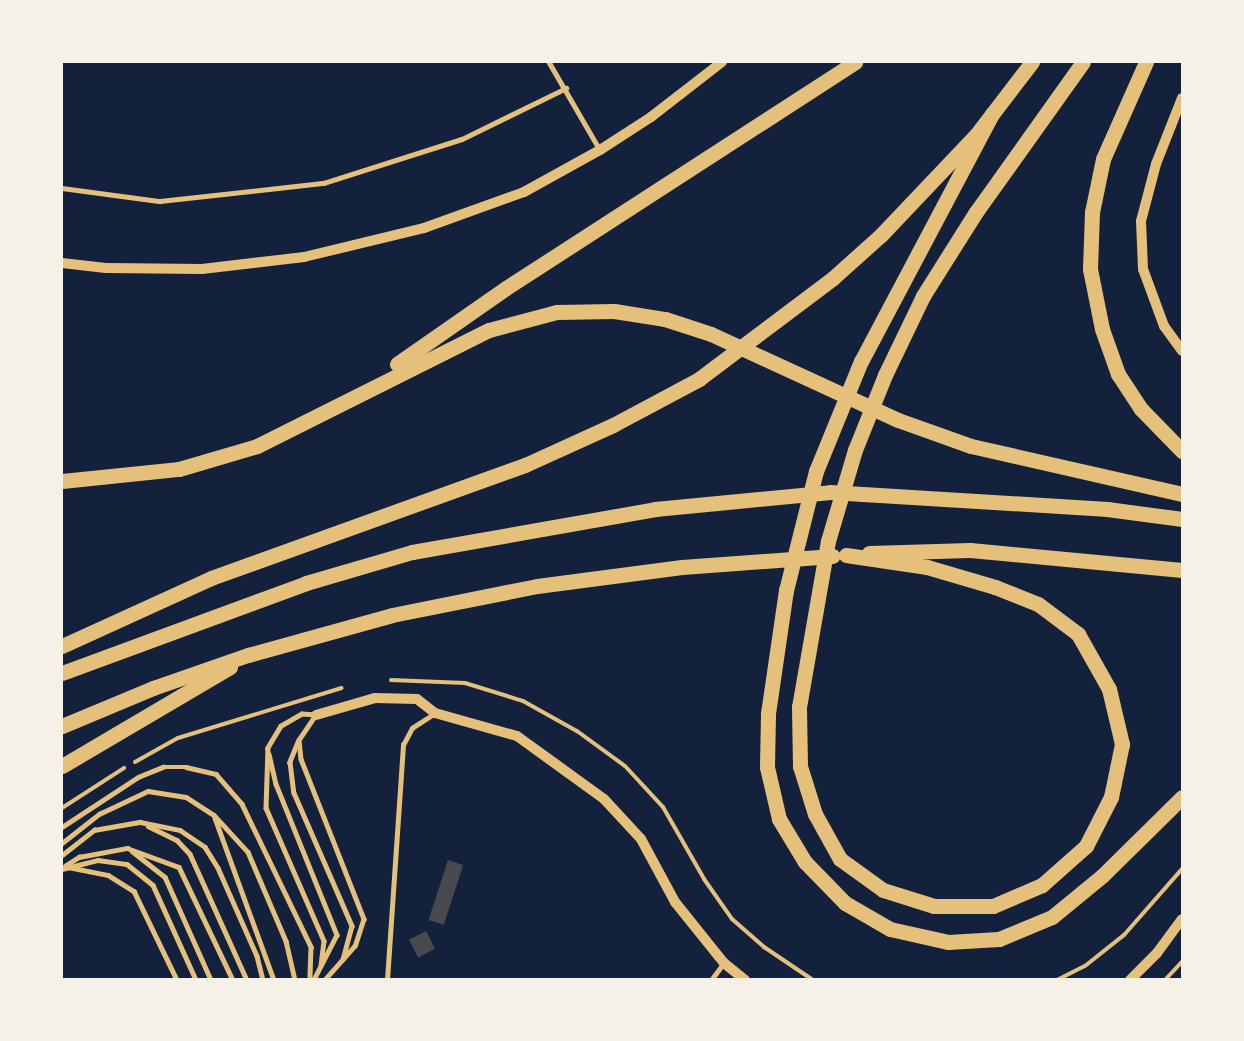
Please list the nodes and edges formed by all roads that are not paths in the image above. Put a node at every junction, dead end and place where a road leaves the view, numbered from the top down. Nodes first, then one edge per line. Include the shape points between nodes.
1 (549, 62) edge
2 (722, 62) edge
3 (855, 62) edge
4 (1032, 62) edge
5 (1083, 62) edge
6 (1146, 62) edge
7 (566, 87) junction
8 (1182, 98) edge
9 (992, 114) junction
10 (600, 150) junction
11 (62, 188) edge
12 (62, 263) edge
13 (1182, 351) edge
14 (338, 405) junction
15 (1182, 452) edge
16 (62, 481) edge
17 (1182, 494) edge
18 (1182, 519) edge
19 (846, 555) junction
20 (1182, 570) edge
21 (62, 646) edge
22 (248, 655) junction
23 (62, 673) edge
24 (435, 713) junction
25 (316, 715) junction
26 (62, 726) edge
27 (299, 740) junction
28 (268, 748) junction
29 (62, 766) edge
30 (1182, 797) edge
31 (214, 815) junction
32 (140, 822) junction
33 (62, 827) edge
34 (62, 843) edge
35 (127, 848) junction
36 (62, 855) edge
37 (63, 868) edge
38 (1182, 920) edge
39 (342, 961) junction
40 (724, 963) junction
41 (321, 965) junction
42 (177, 980) edge
43 (196, 980) edge
44 (211, 980) edge
45 (233, 980) edge
46 (247, 980) edge
47 (263, 980) edge
48 (274, 980) edge
49 (295, 980) edge
50 (312, 980) edge
51 (326, 980) edge
52 (387, 980) edge
53 (711, 980) edge
54 (745, 980) edge
55 (1130, 980) edge

1 - 7 lane
2 - 10 street via 651,117
3 - 14 main road via 506,288
4 - 9 main road
5 - 19 main road via 976,212 923,297 885,375 851,462 828,541 809,633 800,706 800,766 815,814 840,859 883,890 934,906 993,906 1042,885 1086,846 1111,797 1122,744 1109,688 1078,634 1038,604 995,587 927,567
6 - 15 main road via 1103,159 1092,212 1090,268 1102,329 1118,374 1141,409
7 - 10 lane
7 - 11 lane via 462,139 324,183 160,201
8 - 13 street via 1155,164 1141,221 1143,269 1164,326
9 - 21 main road via 935,181 881,235 780,321 699,380 525,465 211,578
9 - 30 main road via 861,361 816,471 777,639 768,714 768,768 779,819 804,862 845,903 890,929 948,942 999,939 1052,917 1102,876
10 - 12 street via 512,196 424,228 304,257 202,269 106,268
14 - 16 main road via 257,446 179,469
14 - 17 main road via 489,330 557,312 614,311 665,319 711,334 898,420 971,446
18 - 23 main road via 1107,509 830,492 655,509 412,552 306,583
19 - 20 main road via 970,550
19 - 22 main road via 682,567 537,586 392,615
22 - 26 main road via 153,688
22 - 29 main road
24 - 25 street via 417,699 375,698
24 - 40 street via 516,736 604,799 641,839 675,902
24 - 52 lane via 412,728 404,745
25 - 27 lane
25 - 28 lane via 302,714 281,726
27 - 39 lane via 290,762 294,793 352,926
27 - 39 lane via 301,759 364,919 355,946
28 - 41 lane via 266,808 324,941
28 - 41 lane via 276,783 338,935
31 - 34 lane via 186,797 148,791 99,814
31 - 48 lane
31 - 49 lane via 248,852 291,955
32 - 36 lane via 94,830
32 - 46 lane via 177,840 190,854
32 - 47 lane via 180,830 205,847 219,868 257,956
33 - 50 lane via 138,777 163,767 186,767 216,774 242,804 311,947
35 - 37 lane via 79,857
35 - 44 lane via 165,877
35 - 45 lane via 179,867
37 - 42 lane via 108,875 135,891
37 - 43 lane via 98,860 127,864 153,885
38 - 55 street
39 - 51 lane
40 - 53 lane
40 - 54 street
41 - 50 lane

